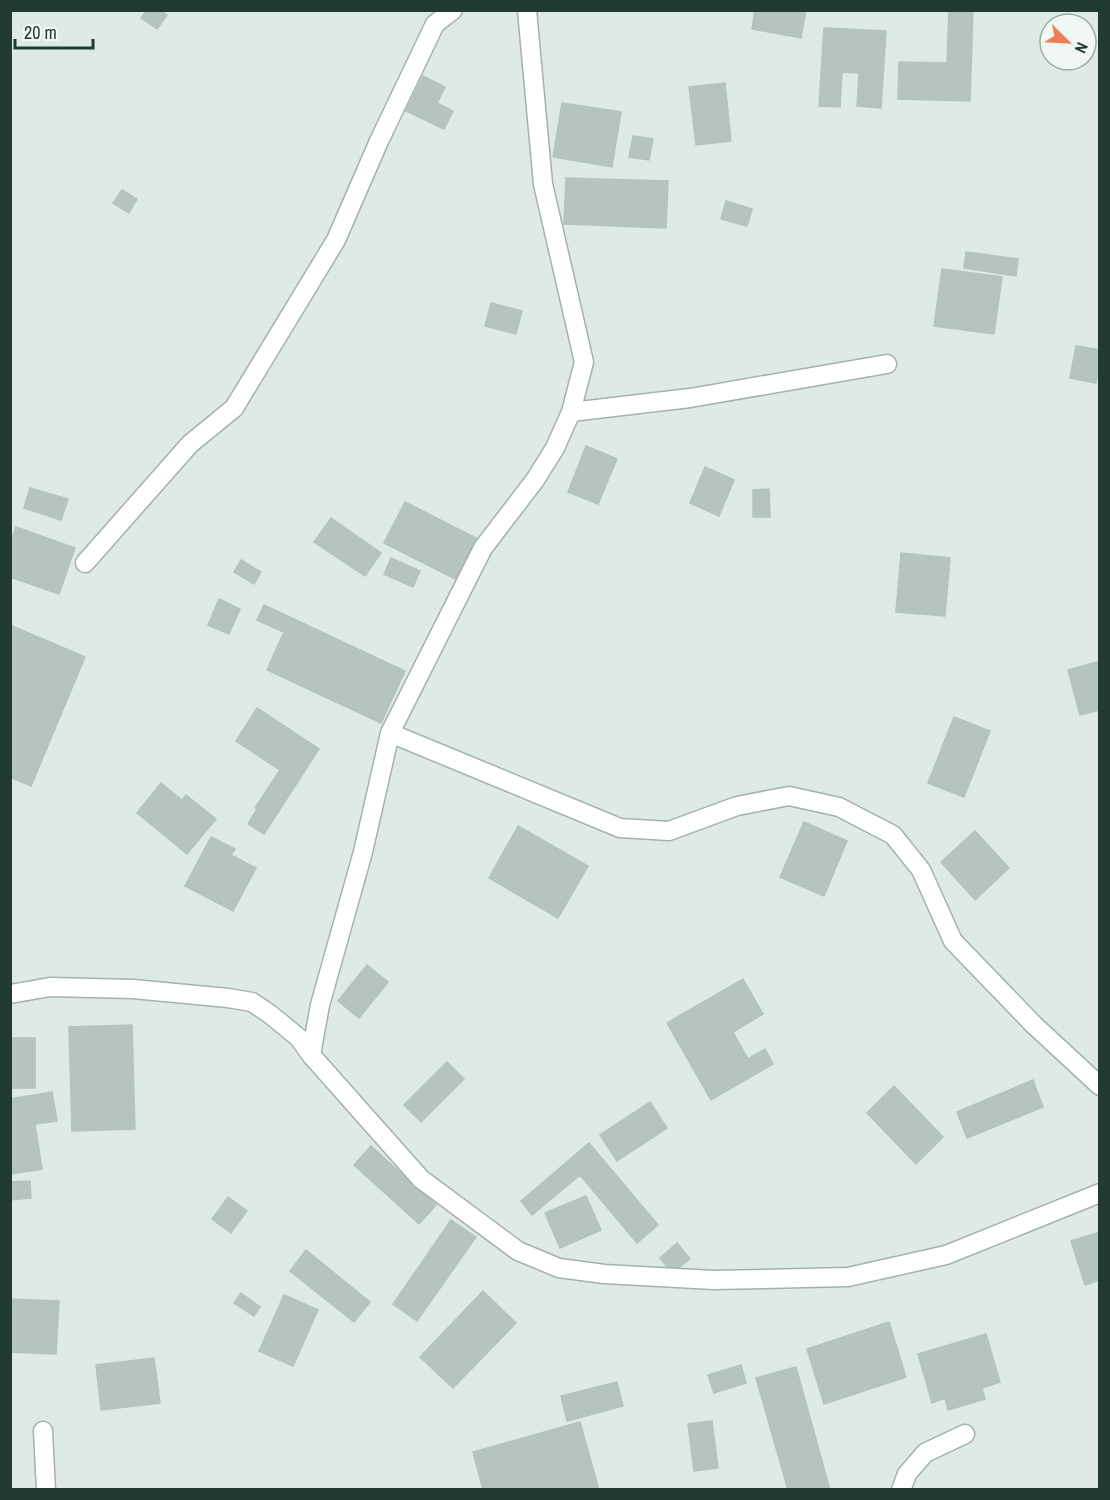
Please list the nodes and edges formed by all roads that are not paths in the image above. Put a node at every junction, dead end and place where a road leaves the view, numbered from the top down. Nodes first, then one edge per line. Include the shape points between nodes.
1 (453, 10) edge
2 (527, 10) edge
3 (887, 364) dead end
4 (571, 412) junction
5 (85, 563) dead end
6 (390, 733) junction
7 (10, 994) edge
8 (311, 1055) junction
9 (1100, 1086) edge
10 (1100, 1193) edge
11 (43, 1431) dead end
12 (965, 1434) dead end
13 (46, 1490) edge
14 (901, 1490) edge

1 - 5 street via 435,24 336,240 234,408 189,444
2 - 4 street via 543,184 584,362
3 - 4 street via 690,398
4 - 6 street via 535,480 483,548
6 - 8 street via 363,852 320,1005
6 - 9 street via 620,828 669,831 737,806 789,796 839,807 893,835 921,870 953,941
7 - 8 street via 50,987 133,989 252,1002 299,1038
8 - 10 street via 421,1179 518,1251 559,1268 714,1280 848,1277 946,1255
11 - 13 street
12 - 14 street via 925,1453 907,1474

